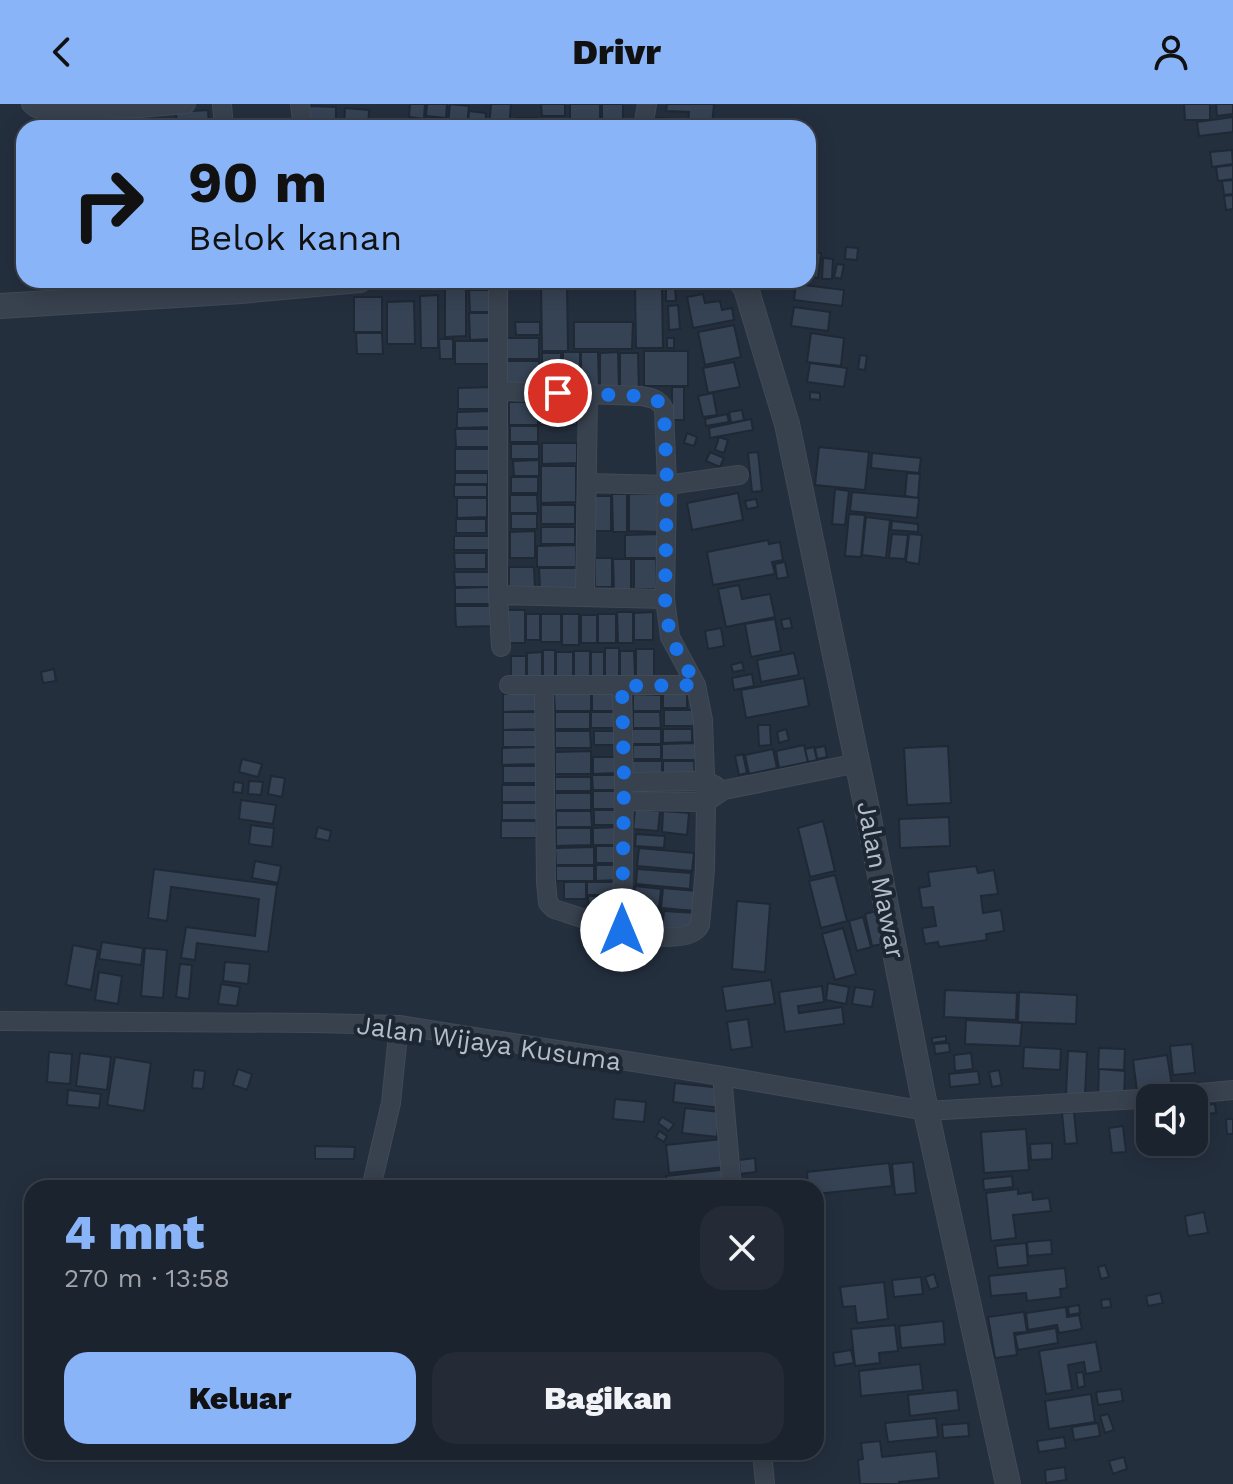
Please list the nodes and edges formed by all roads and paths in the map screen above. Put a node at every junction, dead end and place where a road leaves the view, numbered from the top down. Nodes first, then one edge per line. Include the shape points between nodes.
1 (31, 104) edge
2 (186, 104) edge
3 (141, 108) junction
4 (141, 120) edge
5 (198, 288) edge
6 (498, 288) edge
7 (746, 288) edge
8 (0, 306) edge
9 (498, 391) junction
10 (588, 394) junction
11 (739, 475) dead end
12 (587, 483) junction
13 (667, 485) junction
14 (498, 595) junction
15 (585, 597) junction
16 (665, 599) junction
17 (501, 647) dead end
18 (509, 685) dead end
19 (696, 685) junction
20 (544, 686) junction
21 (622, 686) junction
22 (858, 763) junction
23 (706, 781) junction
24 (624, 782) junction
25 (724, 790) junction
26 (623, 801) junction
27 (706, 802) junction
28 (622, 930) junction
29 (0, 1021) edge
30 (399, 1025) junction
31 (722, 1076) junction
32 (1233, 1090) edge
33 (926, 1111) junction
34 (373, 1180) edge
35 (731, 1180) edge
36 (763, 1460) edge
37 (765, 1484) edge
38 (1008, 1484) edge

1 - 3 street via 45,110
2 - 3 street
3 - 4 street
5 - 8 street
6 - 9 street
7 - 22 street, Jalan Mawar via 787,424
9 - 10 street
9 - 14 street
10 - 12 street
10 - 13 street via 660,402
11 - 13 street
12 - 13 street
12 - 15 street
13 - 16 street
14 - 15 street
14 - 17 street
15 - 16 street
16 - 19 street via 670,637
18 - 20 street
19 - 21 street
19 - 23 street
20 - 21 street
20 - 28 street via 548,903
21 - 24 street
22 - 25 street
22 - 33 street, Jalan Mawar
23 - 24 street
23 - 25 street
23 - 27 street
24 - 26 street
25 - 27 street
26 - 27 street
26 - 28 street
27 - 28 street via 705,869 696,932 673,937
29 - 30 street, Jalan Wijaya Kusuma
30 - 31 street, Jalan Wijaya Kusuma
30 - 34 street via 391,1103
31 - 33 street, Jalan Wijaya Kusuma
31 - 35 street
32 - 33 street, Jalan Wijaya Kusuma
33 - 38 street, Jalan Mawar
36 - 37 street

